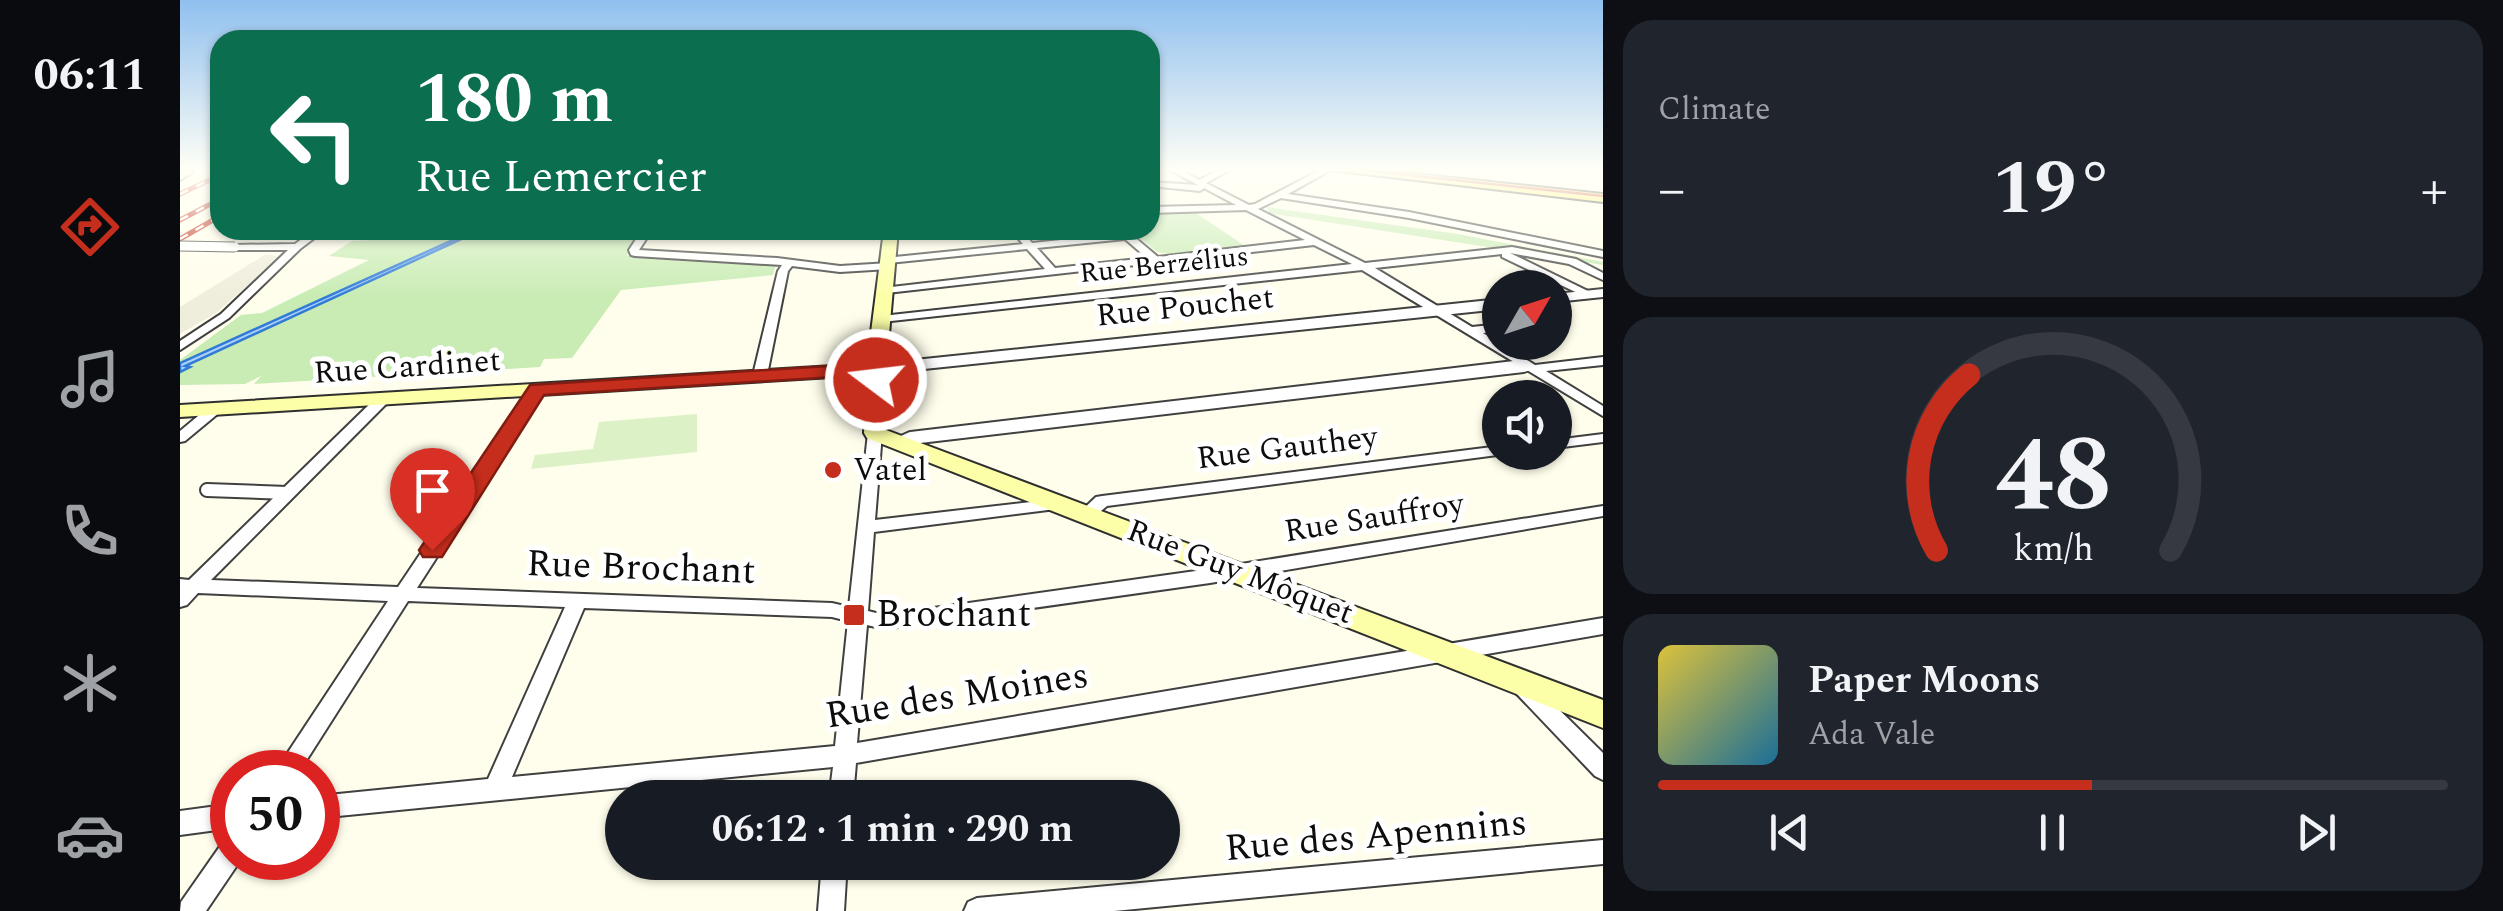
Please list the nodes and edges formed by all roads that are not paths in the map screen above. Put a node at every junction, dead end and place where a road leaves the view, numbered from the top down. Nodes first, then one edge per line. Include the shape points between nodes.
1 (1260, 213) edge
2 (1388, 213) edge
3 (306, 240) edge
4 (640, 240) edge
5 (890, 240) edge
6 (1025, 240) edge
7 (1073, 240) edge
8 (1132, 240) edge
9 (1316, 242) junction
10 (180, 246) edge
11 (1030, 246) junction
12 (297, 247) junction
13 (1505, 251) junction
14 (1603, 254) edge
15 (1156, 260) junction
16 (889, 263) junction
17 (789, 264) junction
18 (1361, 266) junction
19 (1054, 272) junction
20 (1603, 276) edge
21 (887, 290) junction
22 (1595, 294) edge
23 (1482, 306) edge
24 (1435, 310) junction
25 (882, 319) junction
26 (1482, 330) edge
27 (1468, 331) junction
28 (180, 346) edge
29 (1603, 362) edge
30 (876, 368) junction
31 (1530, 368) junction
32 (760, 375) junction
33 (538, 389) junction
34 (384, 398) junction
35 (215, 409) junction
36 (180, 411) edge
37 (1603, 412) edge
38 (875, 433) junction
39 (180, 438) edge
40 (1603, 438) edge
41 (900, 442) junction
42 (1572, 442) edge
43 (1482, 453) edge
44 (207, 490) dead end
45 (287, 493) junction
46 (1060, 503) junction
47 (1603, 512) edge
48 (1086, 514) junction
49 (866, 527) junction
50 (1238, 571) junction
51 (185, 591) edge
52 (404, 594) junction
53 (578, 600) junction
54 (858, 616) junction
55 (1603, 626) edge
56 (1444, 652) junction
57 (1516, 679) junction
58 (1603, 714) edge
59 (301, 750) edge
60 (845, 755) junction
61 (1603, 769) edge
62 (843, 780) edge
63 (495, 789) junction
64 (340, 806) edge
65 (210, 819) edge
66 (180, 823) edge
67 (1603, 852) edge
68 (211, 880) edge
69 (834, 880) edge
70 (190, 911) edge
71 (831, 911) edge
72 (976, 911) edge

1 - 9 street
2 - 14 street
3 - 12 street
4 - 17 street via 635,253
5 - 16 main road
6 - 11 street
7 - 11 street
8 - 15 street
9 - 15 street
9 - 18 street
10 - 12 street, bridge
11 - 16 street
11 - 19 street
12 - 28 street via 225,316
13 - 18 street, Rue Berzélius
13 - 20 street, Rue Berzélius via 1572,261
13 - 22 street
15 - 19 street
16 - 17 street via 840,269
16 - 21 main road
17 - 32 street
18 - 24 street
18 - 25 street, Rue Berzélius
19 - 21 street
21 - 25 main road
23 - 24 street, Rue Pouchet
24 - 27 street
24 - 30 street, Rue Pouchet
25 - 30 main road
26 - 27 street
27 - 31 street
29 - 31 street
30 - 32 main road, Rue Cardinet
30 - 38 main road
31 - 37 street
31 - 41 street
32 - 33 main road, Rue Cardinet
33 - 34 main road, Rue Cardinet
33 - 52 street
34 - 35 main road, Rue Cardinet
34 - 45 street
35 - 36 main road, Rue Cardinet
35 - 39 street
38 - 41 main road, Rue Guy Môquet
38 - 49 street
40 - 42 street
41 - 46 main road, Rue Guy Môquet
43 - 48 street, Rue Gauthey via 1102,502
44 - 45 street
45 - 51 street
46 - 48 main road, Rue Guy Môquet
46 - 49 street
47 - 50 street, Rue Sauffroy
48 - 50 main road, Rue Guy Môquet
49 - 54 street
50 - 54 street, Rue Sauffroy via 884,622
50 - 56 main road, Rue Guy Môquet
51 - 52 street, Rue Brochant
52 - 53 street, Rue Brochant
52 - 59 street
53 - 54 street, Rue Brochant
53 - 63 street
54 - 60 street
55 - 56 street, Rue des Moines
56 - 57 main road, Rue Guy Môquet
56 - 60 street, Rue des Moines
57 - 58 main road, Rue Guy Môquet
57 - 61 street
60 - 62 street
60 - 63 street, Rue des Moines
63 - 64 street, Rue des Moines
65 - 66 street
67 - 72 street, Rue des Apennins
68 - 70 street
69 - 71 street

